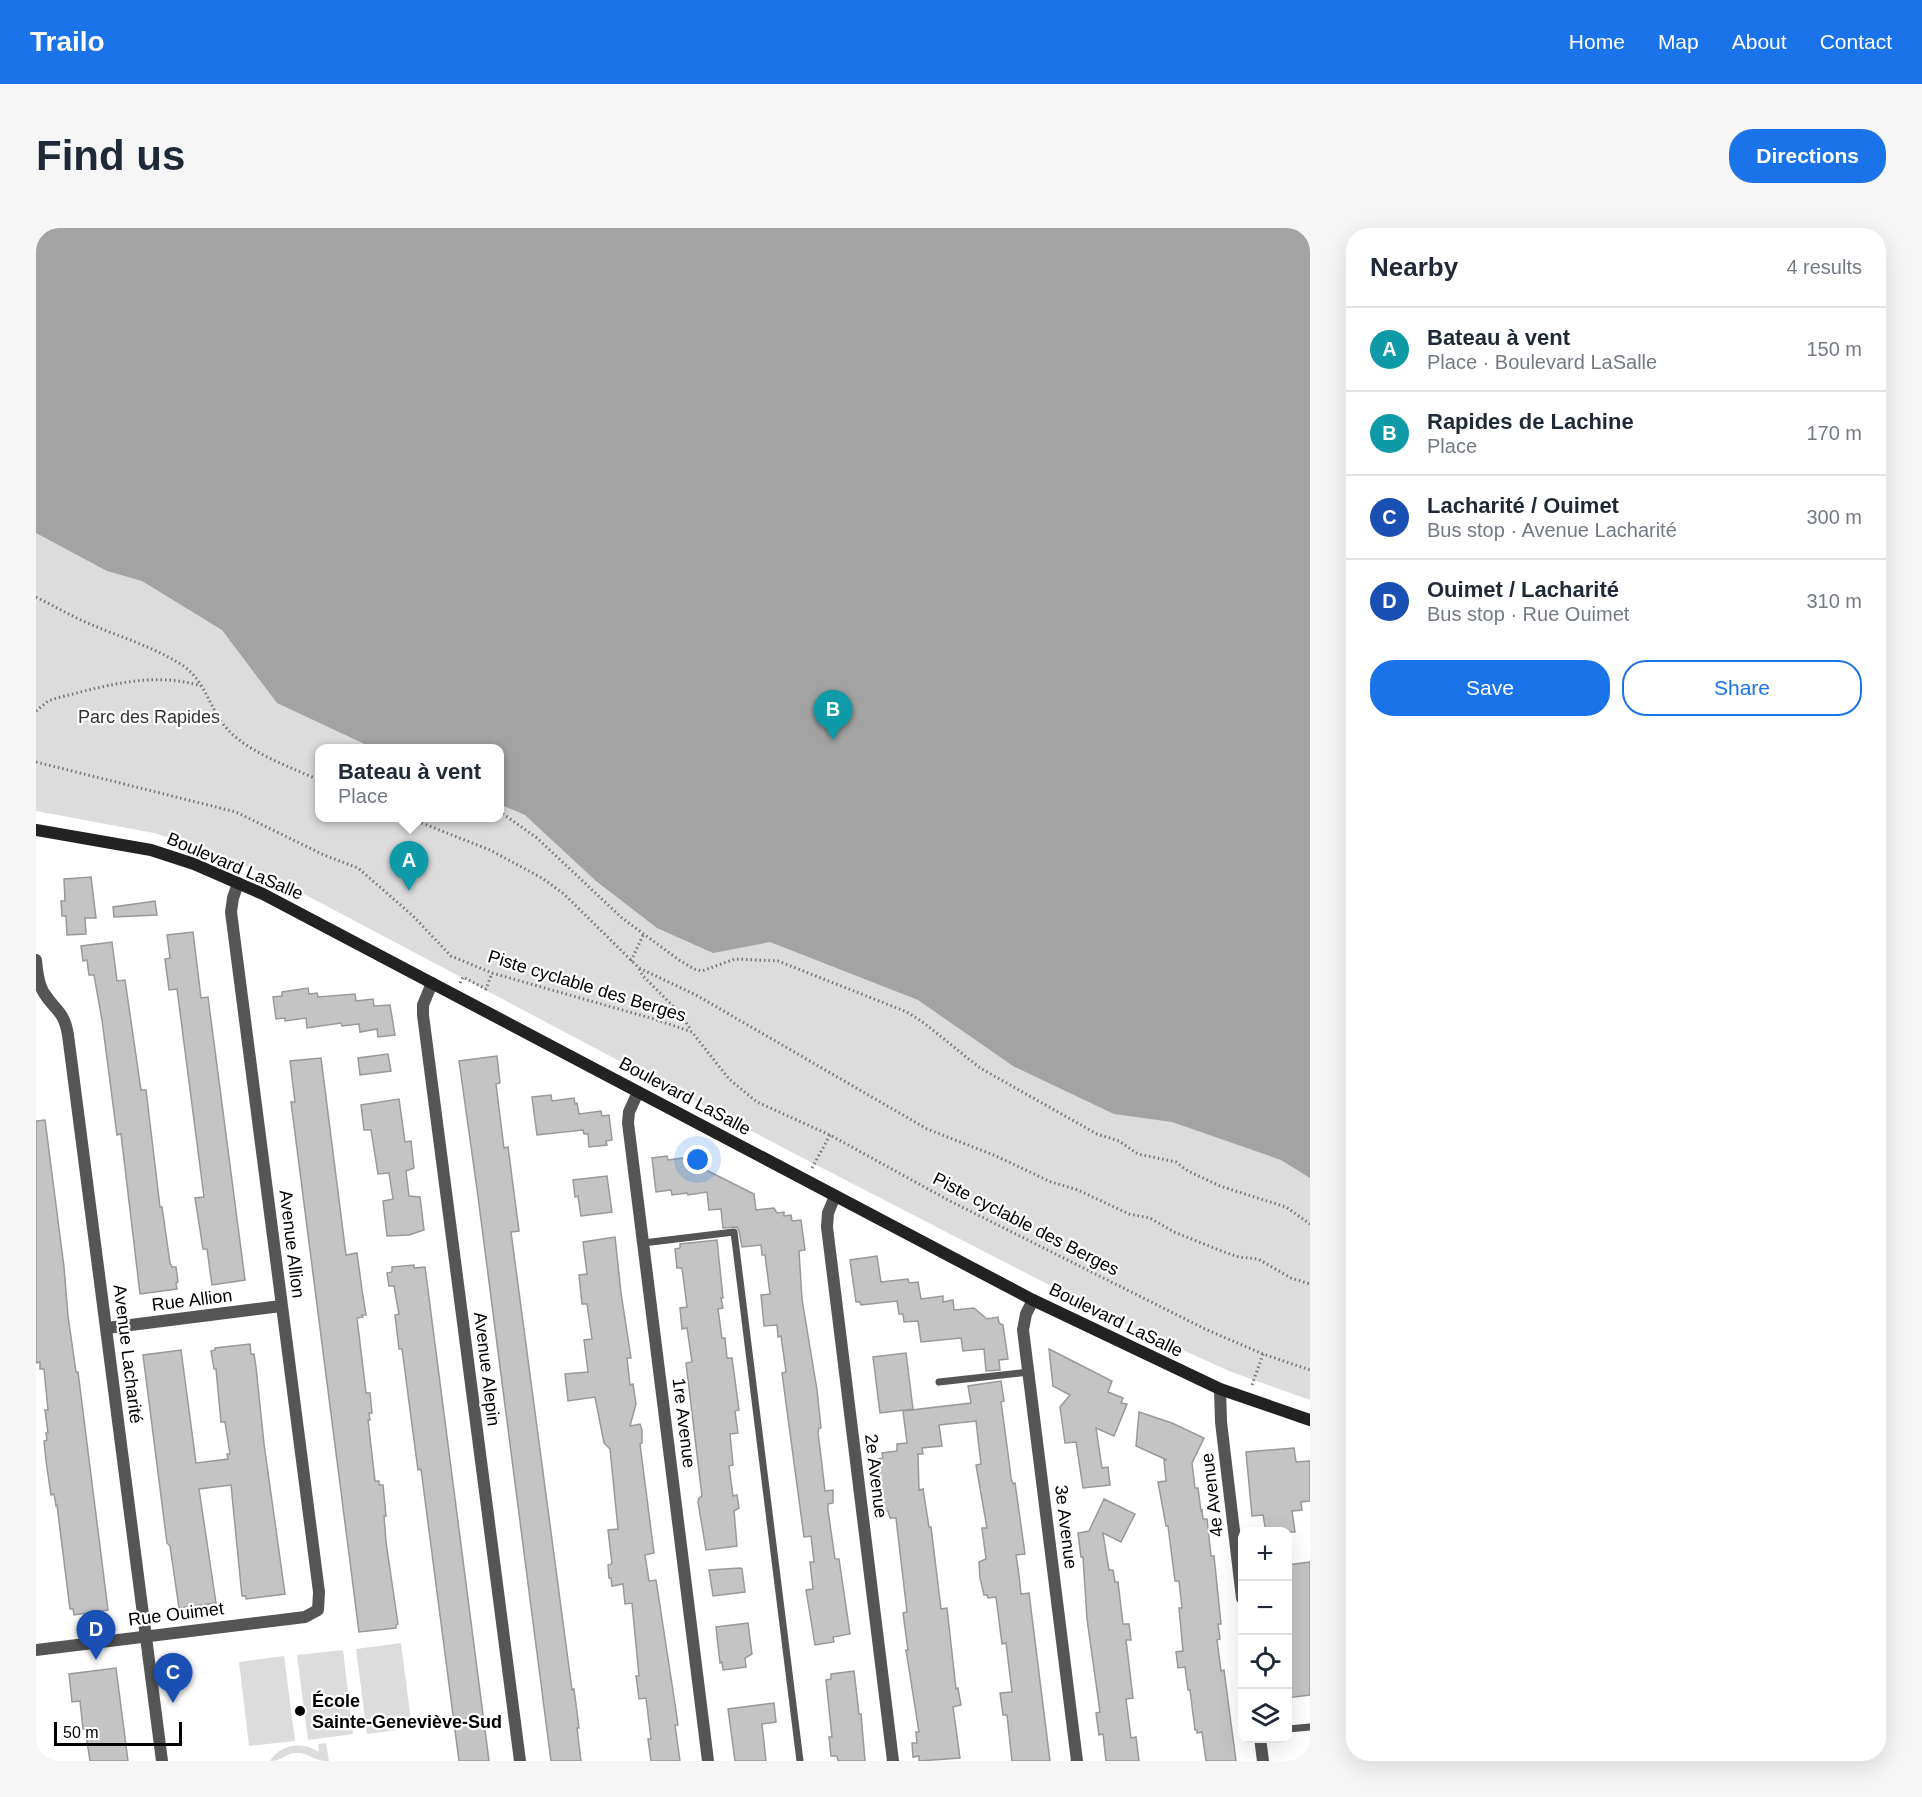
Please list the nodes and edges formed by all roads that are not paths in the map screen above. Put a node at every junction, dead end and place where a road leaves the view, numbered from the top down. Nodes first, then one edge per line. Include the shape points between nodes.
1 (36, 830) edge
2 (238, 883) junction
3 (36, 960) edge
4 (432, 983) junction
5 (40, 995) edge
6 (638, 1092) junction
7 (835, 1196) junction
8 (644, 1243) junction
9 (1033, 1300) junction
10 (282, 1306) junction
11 (106, 1328) junction
12 (1029, 1372) junction
13 (939, 1382) dead end
14 (1220, 1389) junction
15 (1310, 1420) edge
16 (1240, 1581) edge
17 (318, 1610) joint
18 (146, 1636) junction
19 (36, 1650) edge
20 (1310, 1727) edge
21 (1292, 1729) edge
22 (1261, 1743) edge
23 (162, 1761) edge
24 (520, 1761) edge
25 (708, 1761) edge
26 (800, 1761) edge
27 (892, 1761) edge
28 (1077, 1761) edge
29 (1263, 1761) edge

1 - 2 main road, Boulevard LaSalle via 151,850
2 - 4 main road, Boulevard LaSalle
2 - 10 street, Avenue Allion via 231,912
3 - 5 street, Avenue Lacharité
4 - 6 main road, Boulevard LaSalle
4 - 24 street, Avenue Alepin via 423,1015
5 - 11 street, Avenue Lacharité via 61,1013 66,1025
6 - 7 main road, Boulevard LaSalle
6 - 8 street, 1re Avenue via 628,1117
7 - 9 main road, Boulevard LaSalle
7 - 27 street, 2e Avenue via 827,1227
8 - 25 street, 1re Avenue
8 - 26 lane via 734,1232
9 - 12 street, 3e Avenue via 1023,1330
9 - 14 main road, Boulevard LaSalle
10 - 11 street, Rue Allion
10 - 17 street, Avenue Allion
11 - 18 street, Avenue Lacharité
12 - 13 lane
12 - 28 street, 3e Avenue
14 - 15 main road, Boulevard LaSalle
14 - 16 street, 4e Avenue
17 - 18 street, Rue Ouimet via 305,1617
18 - 19 street, Rue Ouimet
18 - 23 street, Avenue Lacharité
20 - 21 lane
22 - 29 street

